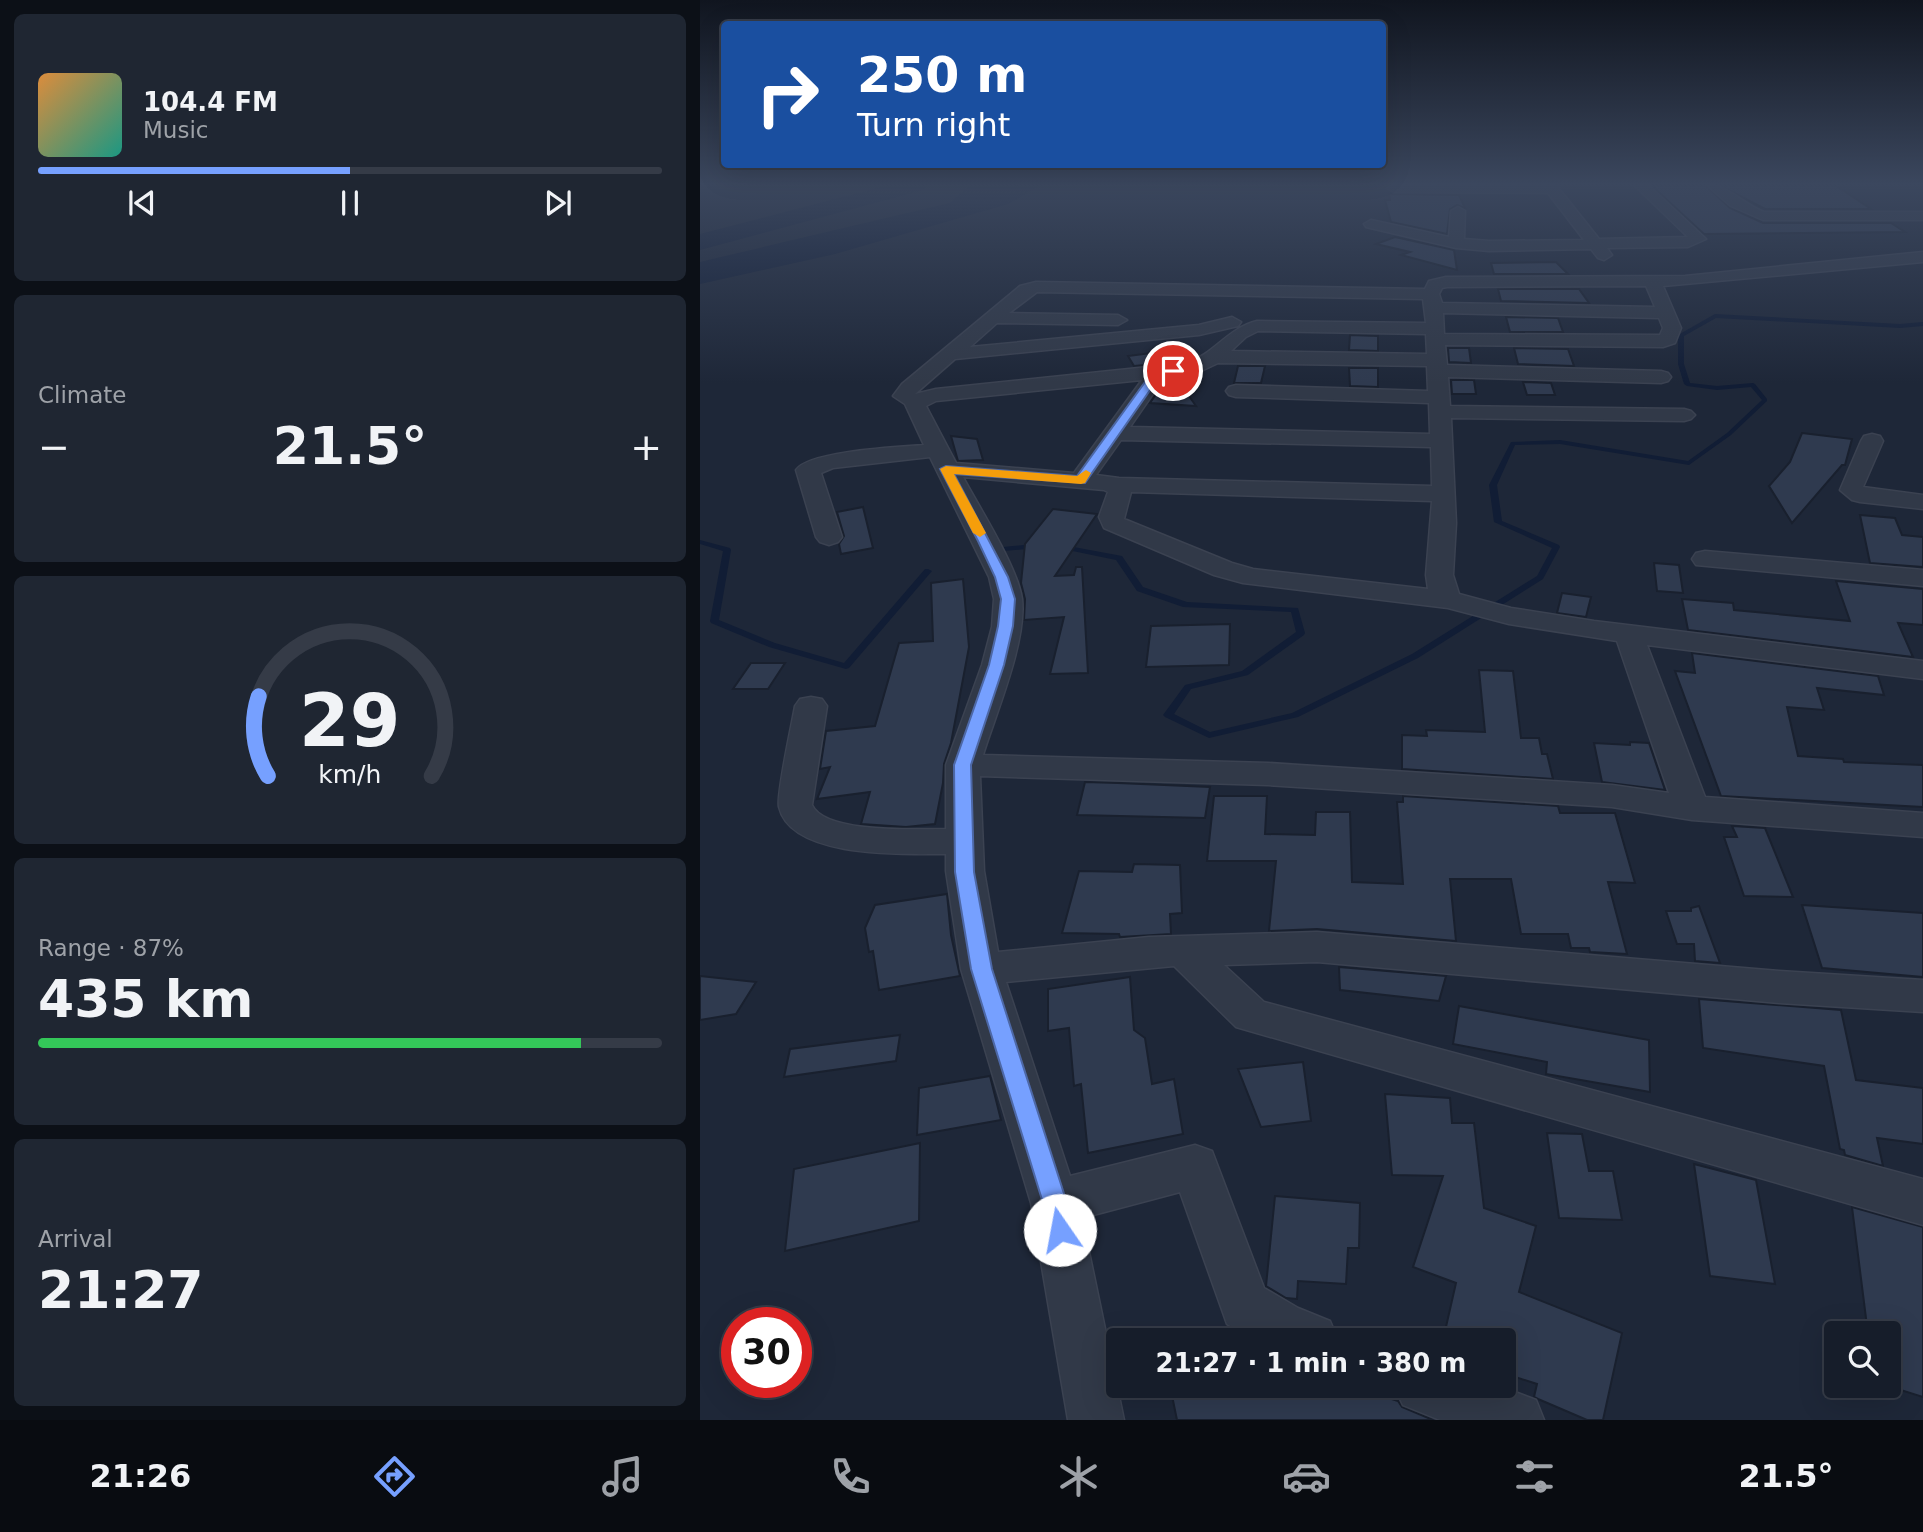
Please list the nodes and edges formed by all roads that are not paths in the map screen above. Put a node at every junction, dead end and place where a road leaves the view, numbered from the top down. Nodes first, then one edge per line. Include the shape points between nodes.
1 (1601, 251) edge
2 (1923, 257) edge
3 (1625, 281) junction
4 (1652, 281) junction
5 (1255, 293) junction
6 (1667, 313) junction
7 (993, 318) junction
8 (1434, 318) junction
9 (1243, 324) junction
10 (952, 354) junction
11 (1217, 357) junction
12 (1437, 366) junction
13 (1157, 373) junction
14 (1661, 377) dead end
15 (1236, 391) dead end
16 (918, 401) junction
17 (1439, 405) junction
18 (1684, 415) dead end
19 (1115, 433) junction
20 (1441, 441) junction
21 (1872, 441) dead end
22 (942, 460) junction
23 (1081, 480) junction
24 (1117, 485) junction
25 (1443, 494) junction
26 (1923, 502) edge
27 (829, 537) dead end
28 (1705, 559) dead end
29 (1923, 578) edge
30 (1454, 602) junction
31 (1629, 635) junction
32 (1923, 670) edge
33 (811, 706) dead end
34 (963, 765) junction
35 (1692, 808) junction
36 (1923, 825) edge
37 (964, 841) junction
38 (1182, 951) junction
39 (981, 969) junction
40 (1923, 996) edge
41 (1923, 1202) edge
42 (1055, 1203) junction
43 (1281, 1328) edge
44 (1455, 1398) edge
45 (1096, 1420) edge
46 (1516, 1420) edge

1 - 3 street
2 - 4 street
3 - 4 street
3 - 8 street via 1446,282 1434,285
4 - 6 street
5 - 7 street via 1036,287
5 - 8 street
5 - 9 street
6 - 8 street
6 - 8 street via 1671,332 1668,339 1657,342
7 - 9 street
7 - 10 street
8 - 9 street
8 - 12 street
9 - 10 street
9 - 11 street
10 - 16 street via 903,396
11 - 12 street
11 - 13 street via 1195,368
12 - 14 street
12 - 17 street
13 - 16 street via 936,395
13 - 19 street
15 - 17 street
16 - 22 street via 915,405
17 - 18 street
17 - 20 street
19 - 20 street
19 - 23 street
20 - 25 street
21 - 26 street via 1852,490 1860,495
22 - 23 street
22 - 27 street via 829,461 812,467 808,470
22 - 34 street via 996,565 1008,599 997,665
23 - 24 street
24 - 25 street
24 - 30 street via 1120,491 1113,523 1223,569 1252,577
25 - 30 street via 1439,586
28 - 29 street
30 - 31 street via 1509,616
31 - 32 street
31 - 35 street
33 - 37 street via 795,805 802,819 819,830 889,841
34 - 35 street via 1268,774 1612,796
34 - 37 street
35 - 36 street
37 - 39 street
38 - 39 street
38 - 40 street via 1317,947
38 - 41 street via 1251,1015
39 - 42 street
42 - 43 street via 1195,1166 1245,1306
42 - 45 street
44 - 46 street

